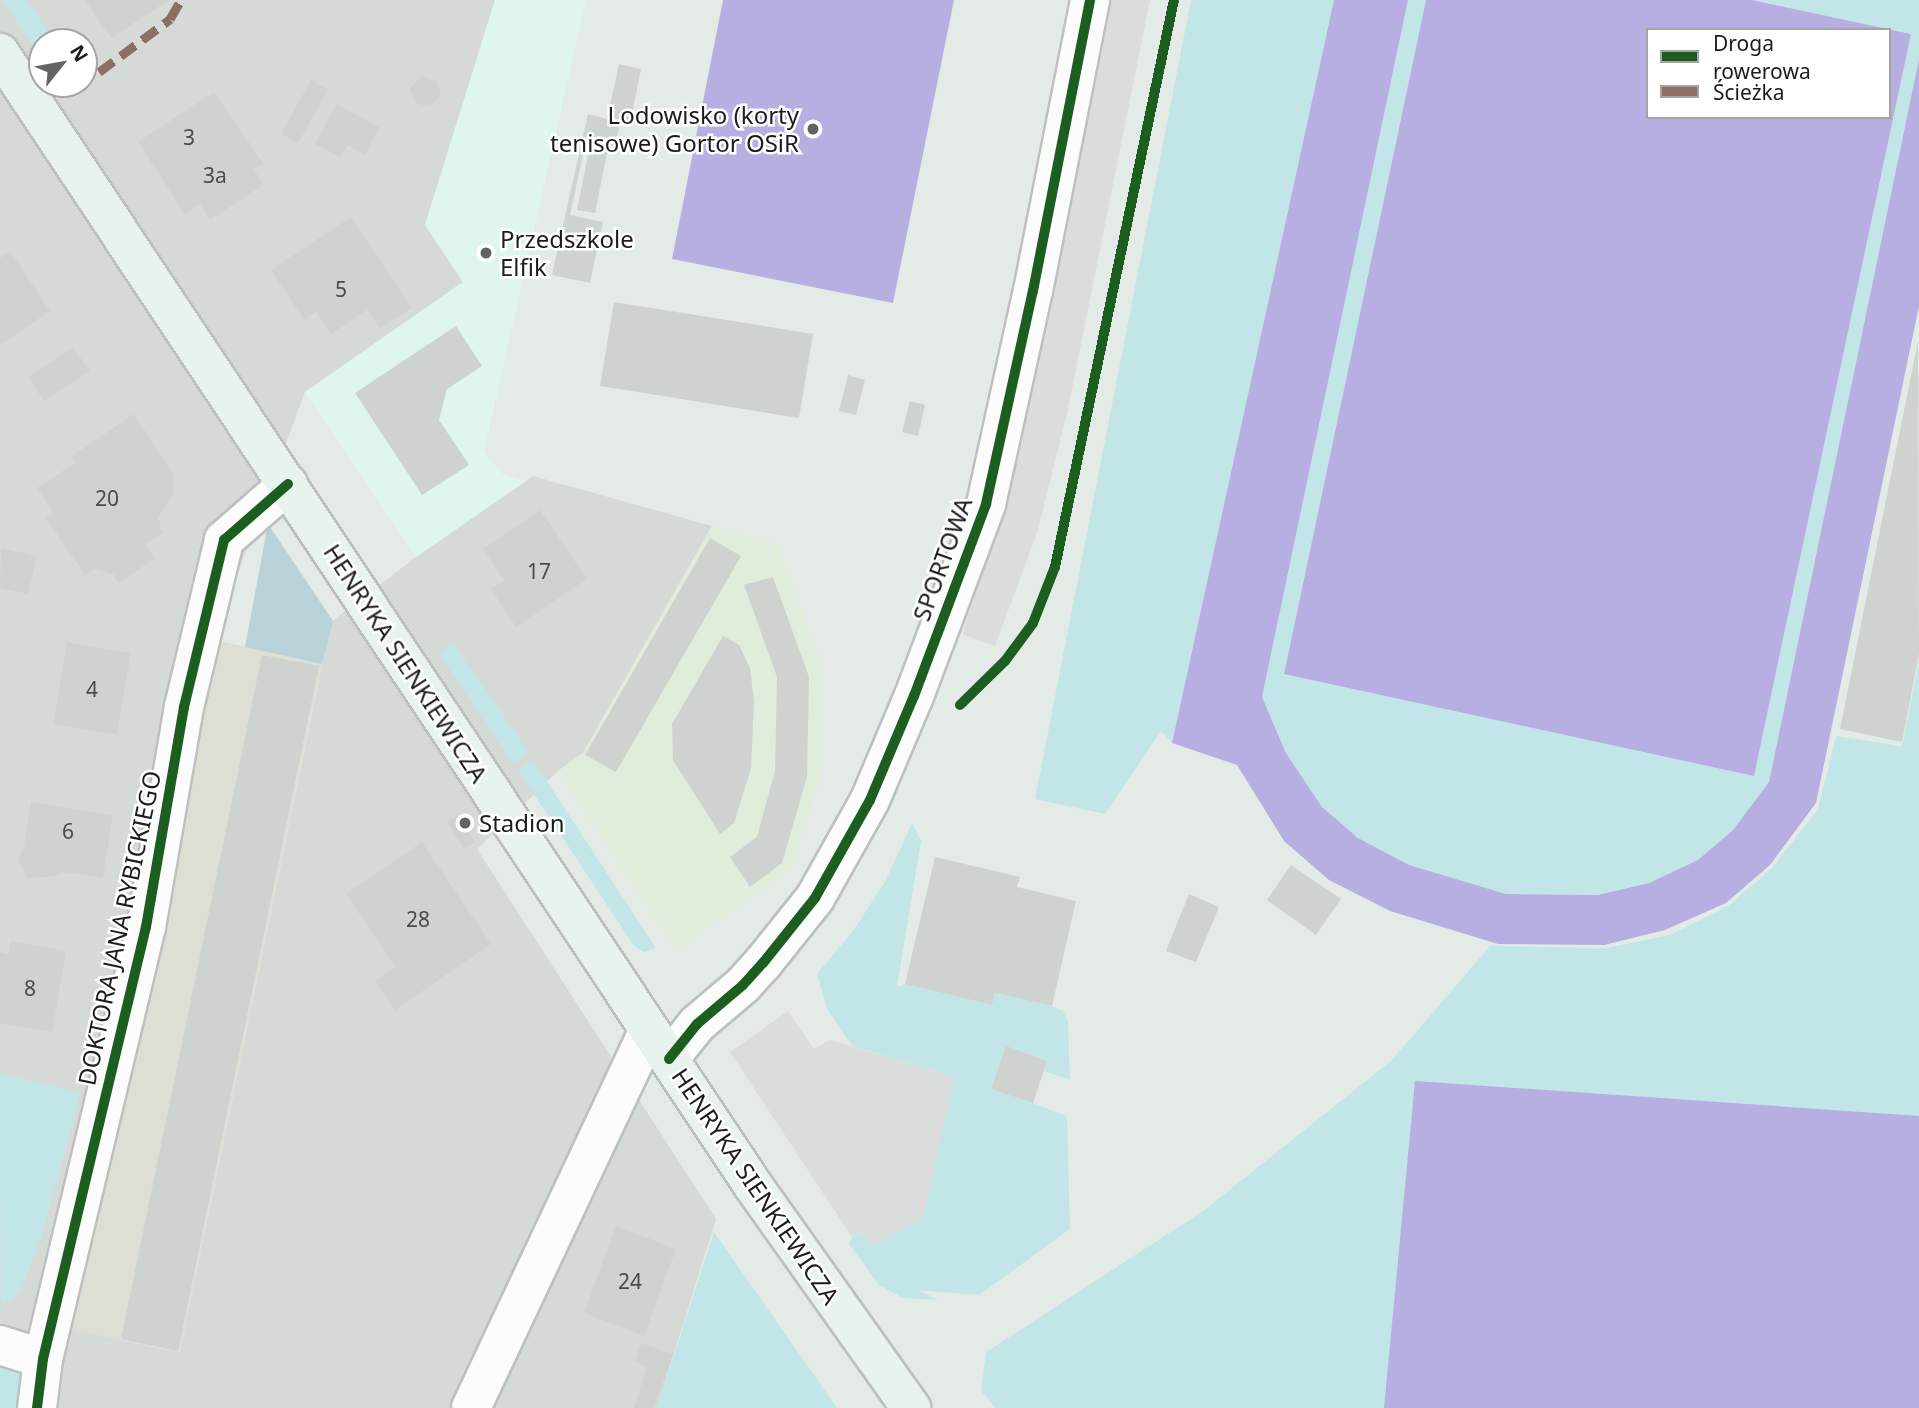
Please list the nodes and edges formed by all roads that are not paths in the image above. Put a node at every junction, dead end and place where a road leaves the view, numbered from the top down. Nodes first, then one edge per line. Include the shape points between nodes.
1 (1090, 0) edge
2 (0, 53) edge
3 (288, 484) junction
4 (659, 1044) junction
5 (0, 1345) edge
6 (43, 1359) junction
7 (37, 1408) edge
8 (471, 1408) edge
9 (911, 1408) edge

1 - 4 street, SPORTOWA via 986,504 914,696 870,800 815,898 756,971 697,1024
2 - 3 main road, HENRYKA SIENKIEWICZA
3 - 4 main road, HENRYKA SIENKIEWICZA
3 - 6 street, DOKTORA JANA RYBICKIEGO via 224,540 184,707 146,927
4 - 8 street, SPORTOWA
4 - 9 main road, HENRYKA SIENKIEWICZA
5 - 6 street
6 - 7 street, DOKTORA JANA RYBICKIEGO

